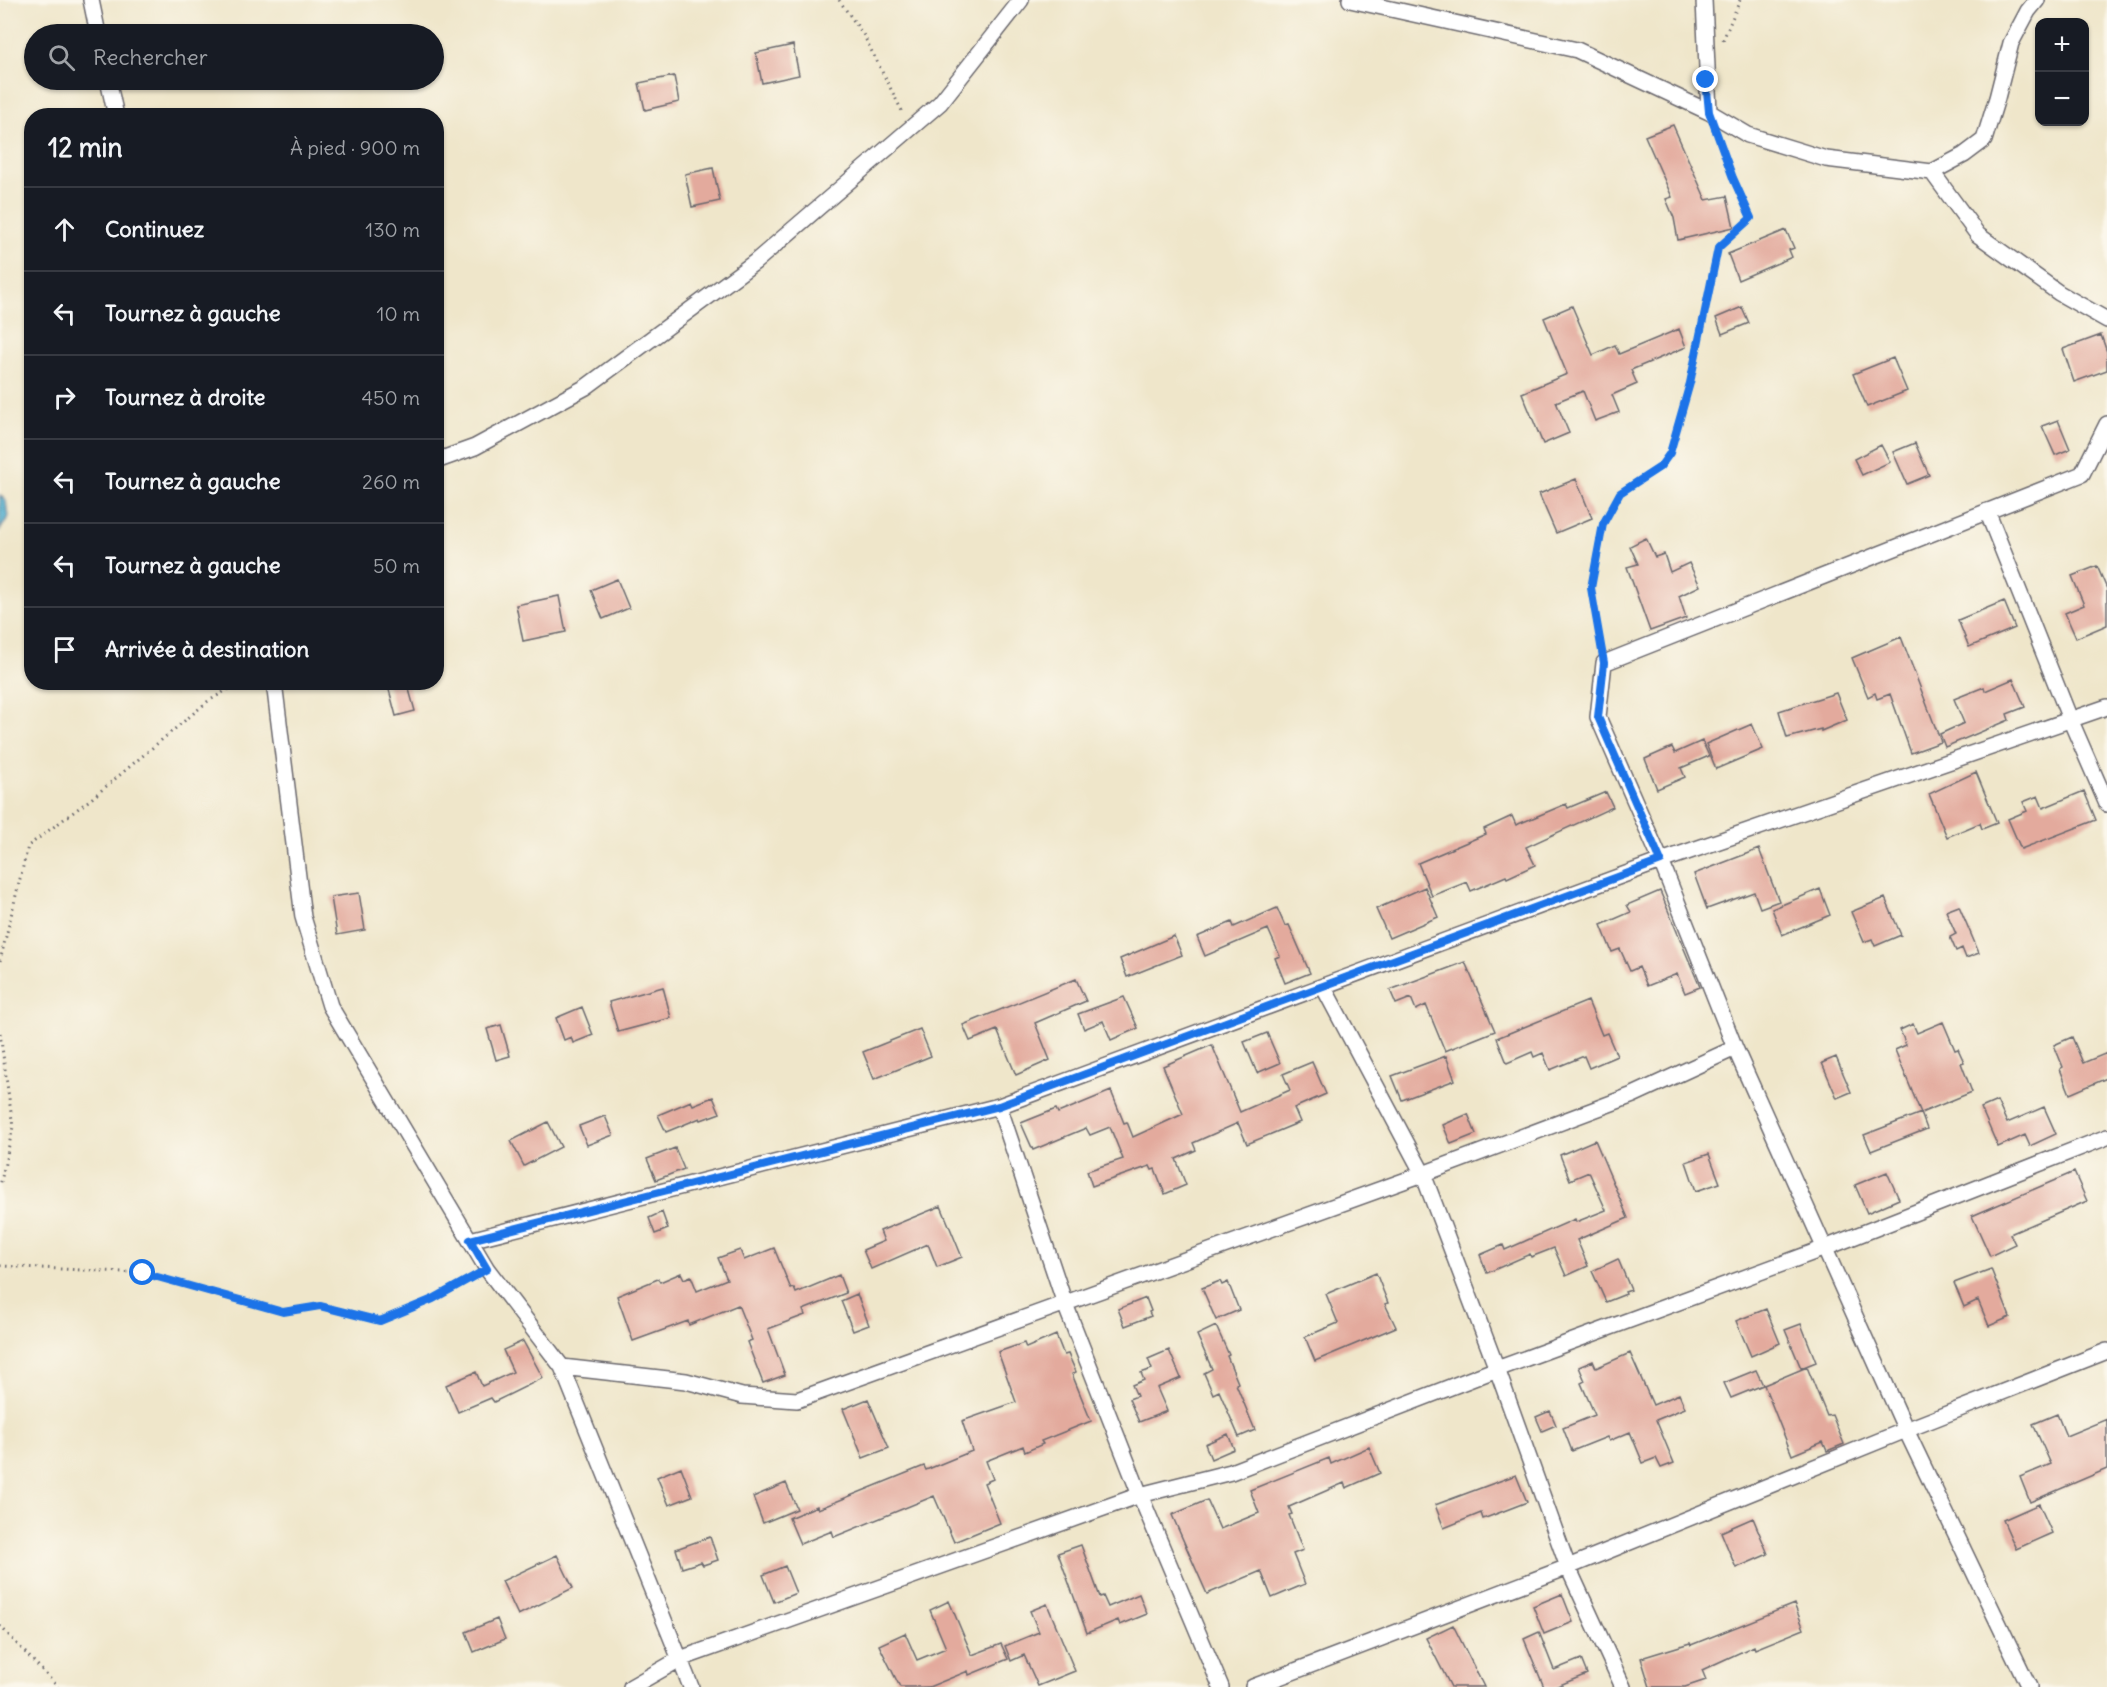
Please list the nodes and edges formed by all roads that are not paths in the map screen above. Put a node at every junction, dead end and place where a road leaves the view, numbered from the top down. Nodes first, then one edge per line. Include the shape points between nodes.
1 (90, 0) edge
2 (1021, 0) edge
3 (1350, 0) edge
4 (1704, 0) edge
5 (2037, 0) edge
6 (96, 24) edge
7 (110, 90) edge
8 (114, 108) edge
9 (1709, 112) junction
10 (1932, 172) junction
11 (2107, 320) edge
12 (2107, 424) edge
13 (444, 458) edge
14 (1987, 511) junction
15 (275, 690) edge
16 (2107, 707) edge
17 (2070, 719) junction
18 (2107, 804) edge
19 (1661, 861) junction
20 (1324, 988) junction
21 (1734, 1048) junction
22 (999, 1106) junction
23 (2107, 1137) edge
24 (1423, 1174) junction
25 (470, 1240) junction
26 (1825, 1248) junction
27 (1065, 1304) junction
28 (2107, 1351) edge
29 (562, 1367) junction
30 (1497, 1369) junction
31 (1906, 1430) junction
32 (1140, 1495) junction
33 (1568, 1566) junction
34 (680, 1659) junction
35 (631, 1687) edge
36 (691, 1687) edge
37 (1221, 1687) edge
38 (1253, 1687) edge
39 (1623, 1687) edge
40 (2029, 1687) edge

1 - 6 street
2 - 13 street via 940,103 755,262 586,387 475,447
3 - 9 street via 1577,50
4 - 9 street
5 - 10 street via 2011,43 1984,140
7 - 8 street
9 - 10 street via 1748,135 1826,159
10 - 11 street via 1978,235 2059,293
12 - 14 street via 2082,474
14 - 17 street
14 - 19 street via 1604,663 1598,717
15 - 25 street via 303,917 330,1006
16 - 17 street
17 - 18 street
17 - 19 street
19 - 20 street
19 - 21 street
20 - 22 street
20 - 24 street
21 - 24 street via 1634,1095
21 - 26 street
22 - 25 street
22 - 27 street
23 - 26 street
24 - 27 street
24 - 30 street
25 - 29 street via 487,1269
26 - 30 street
26 - 31 street
27 - 29 street via 797,1400 742,1396 686,1381
27 - 32 street
28 - 31 street
29 - 34 street
30 - 32 street via 1231,1472
30 - 33 street
31 - 33 street
31 - 40 street
32 - 34 street
32 - 37 street
33 - 38 street
33 - 39 street
34 - 35 street
34 - 36 street

